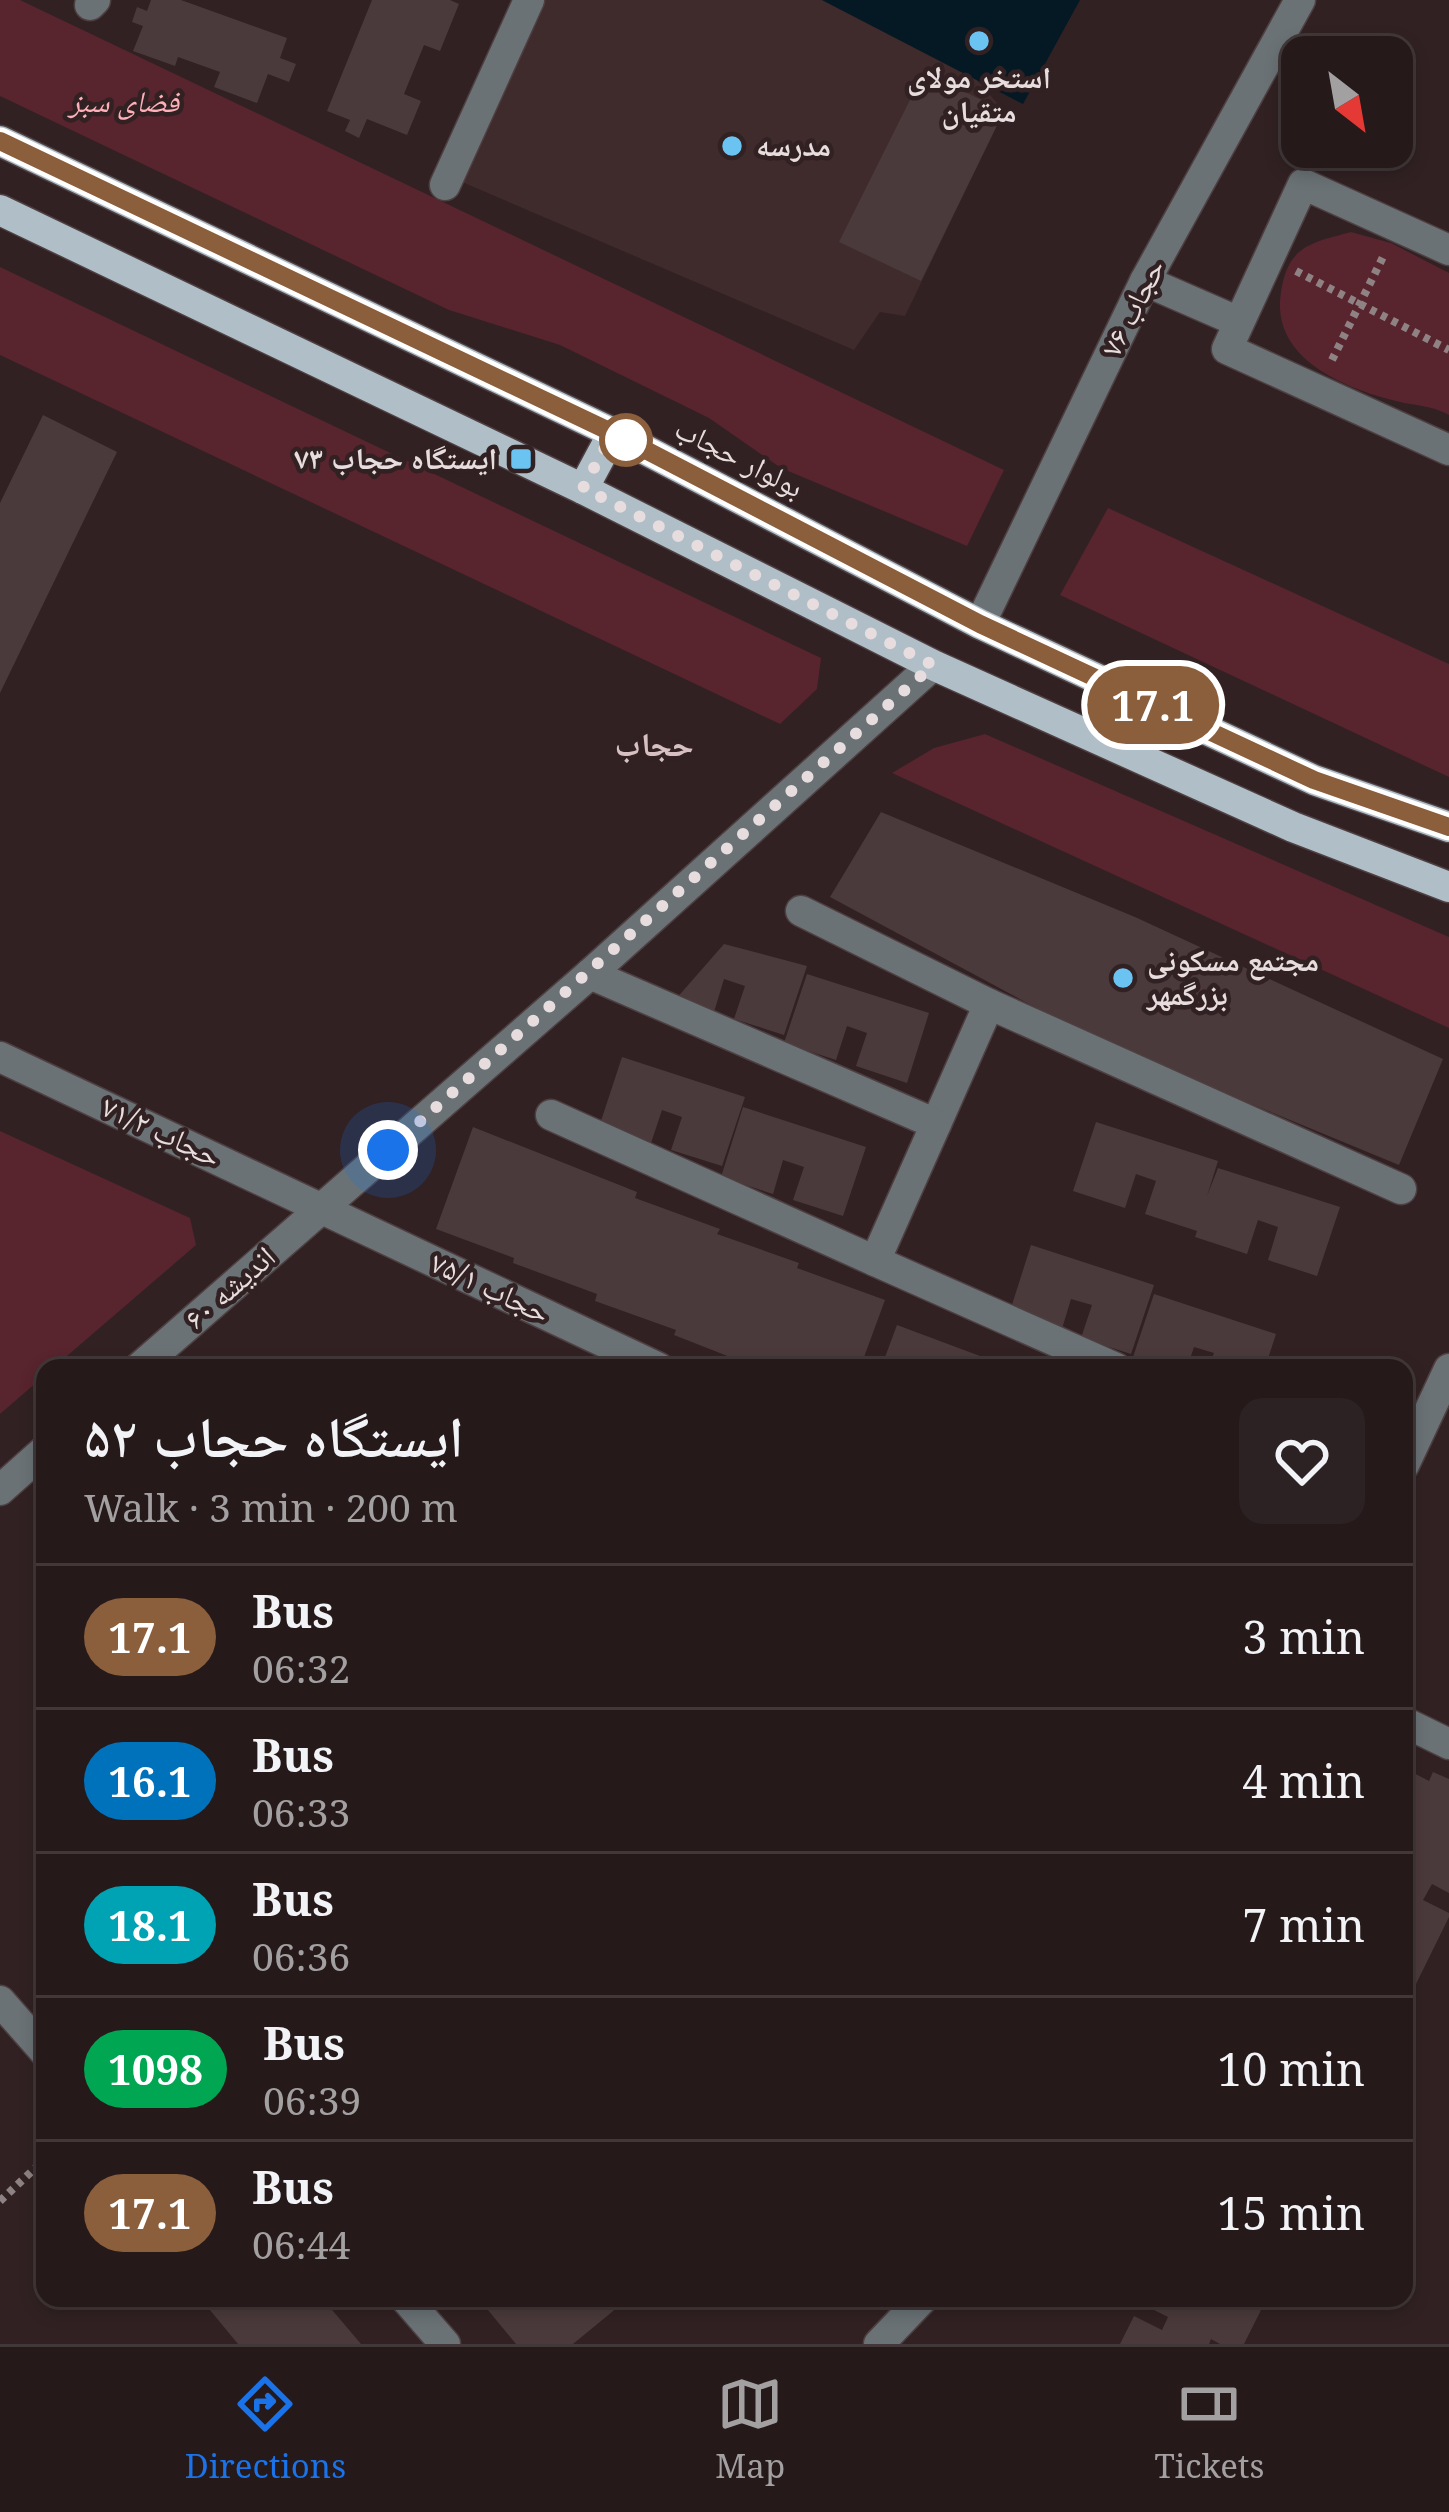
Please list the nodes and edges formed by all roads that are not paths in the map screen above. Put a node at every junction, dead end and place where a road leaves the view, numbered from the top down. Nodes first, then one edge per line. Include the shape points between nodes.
1 (529, 0) edge
2 (1300, 0) edge
3 (0, 141) edge
4 (445, 185) dead end
5 (0, 210) edge
6 (1449, 250) edge
7 (1145, 281) junction
8 (1239, 322) junction
9 (613, 433) junction
10 (1449, 450) edge
11 (583, 488) junction
12 (980, 624) junction
13 (933, 665) junction
14 (1449, 826) edge
15 (1449, 886) edge
16 (801, 911) dead end
17 (590, 974) junction
18 (989, 1004) junction
19 (0, 1057) edge
20 (551, 1115) dead end
21 (936, 1124) junction
22 (1401, 1189) dead end
23 (321, 1208) junction
24 (875, 1261) junction
25 (149, 1359) edge
26 (640, 1359) edge
27 (1095, 1359) edge
28 (1449, 1369) edge
29 (1413, 1446) edge
30 (36, 1458) edge
31 (0, 1490) edge
32 (1413, 1726) edge
33 (1449, 1744) edge
34 (0, 2001) edge
35 (36, 2042) edge
36 (413, 2307) edge
37 (914, 2307) edge
38 (445, 2344) edge
39 (879, 2344) edge

1 - 4 street
2 - 7 street, حجاب ۷۶
3 - 9 main road, بولوار حجاب
5 - 11 main road
6 - 8 street via 1303,184
7 - 8 street
7 - 12 street, حجاب ۷۶
8 - 10 street via 1227,349
9 - 11 main road
9 - 12 main road, بولوار حجاب
11 - 13 main road
12 - 14 main road, بولوار حجاب via 1314,780
13 - 15 main road via 1293,827
13 - 17 street, اندیشه ۶۰
16 - 18 street
17 - 21 street
17 - 23 street, اندیشه ۶۰
18 - 21 street
18 - 22 street
19 - 23 street, حجاب ۷۱/۲
20 - 24 street
21 - 24 street
23 - 25 street, اندیشه ۶۰
23 - 26 street, حجاب ۷۵/۱
24 - 27 street
28 - 29 street
30 - 31 street
32 - 33 street
34 - 35 street
36 - 38 street
37 - 39 street

